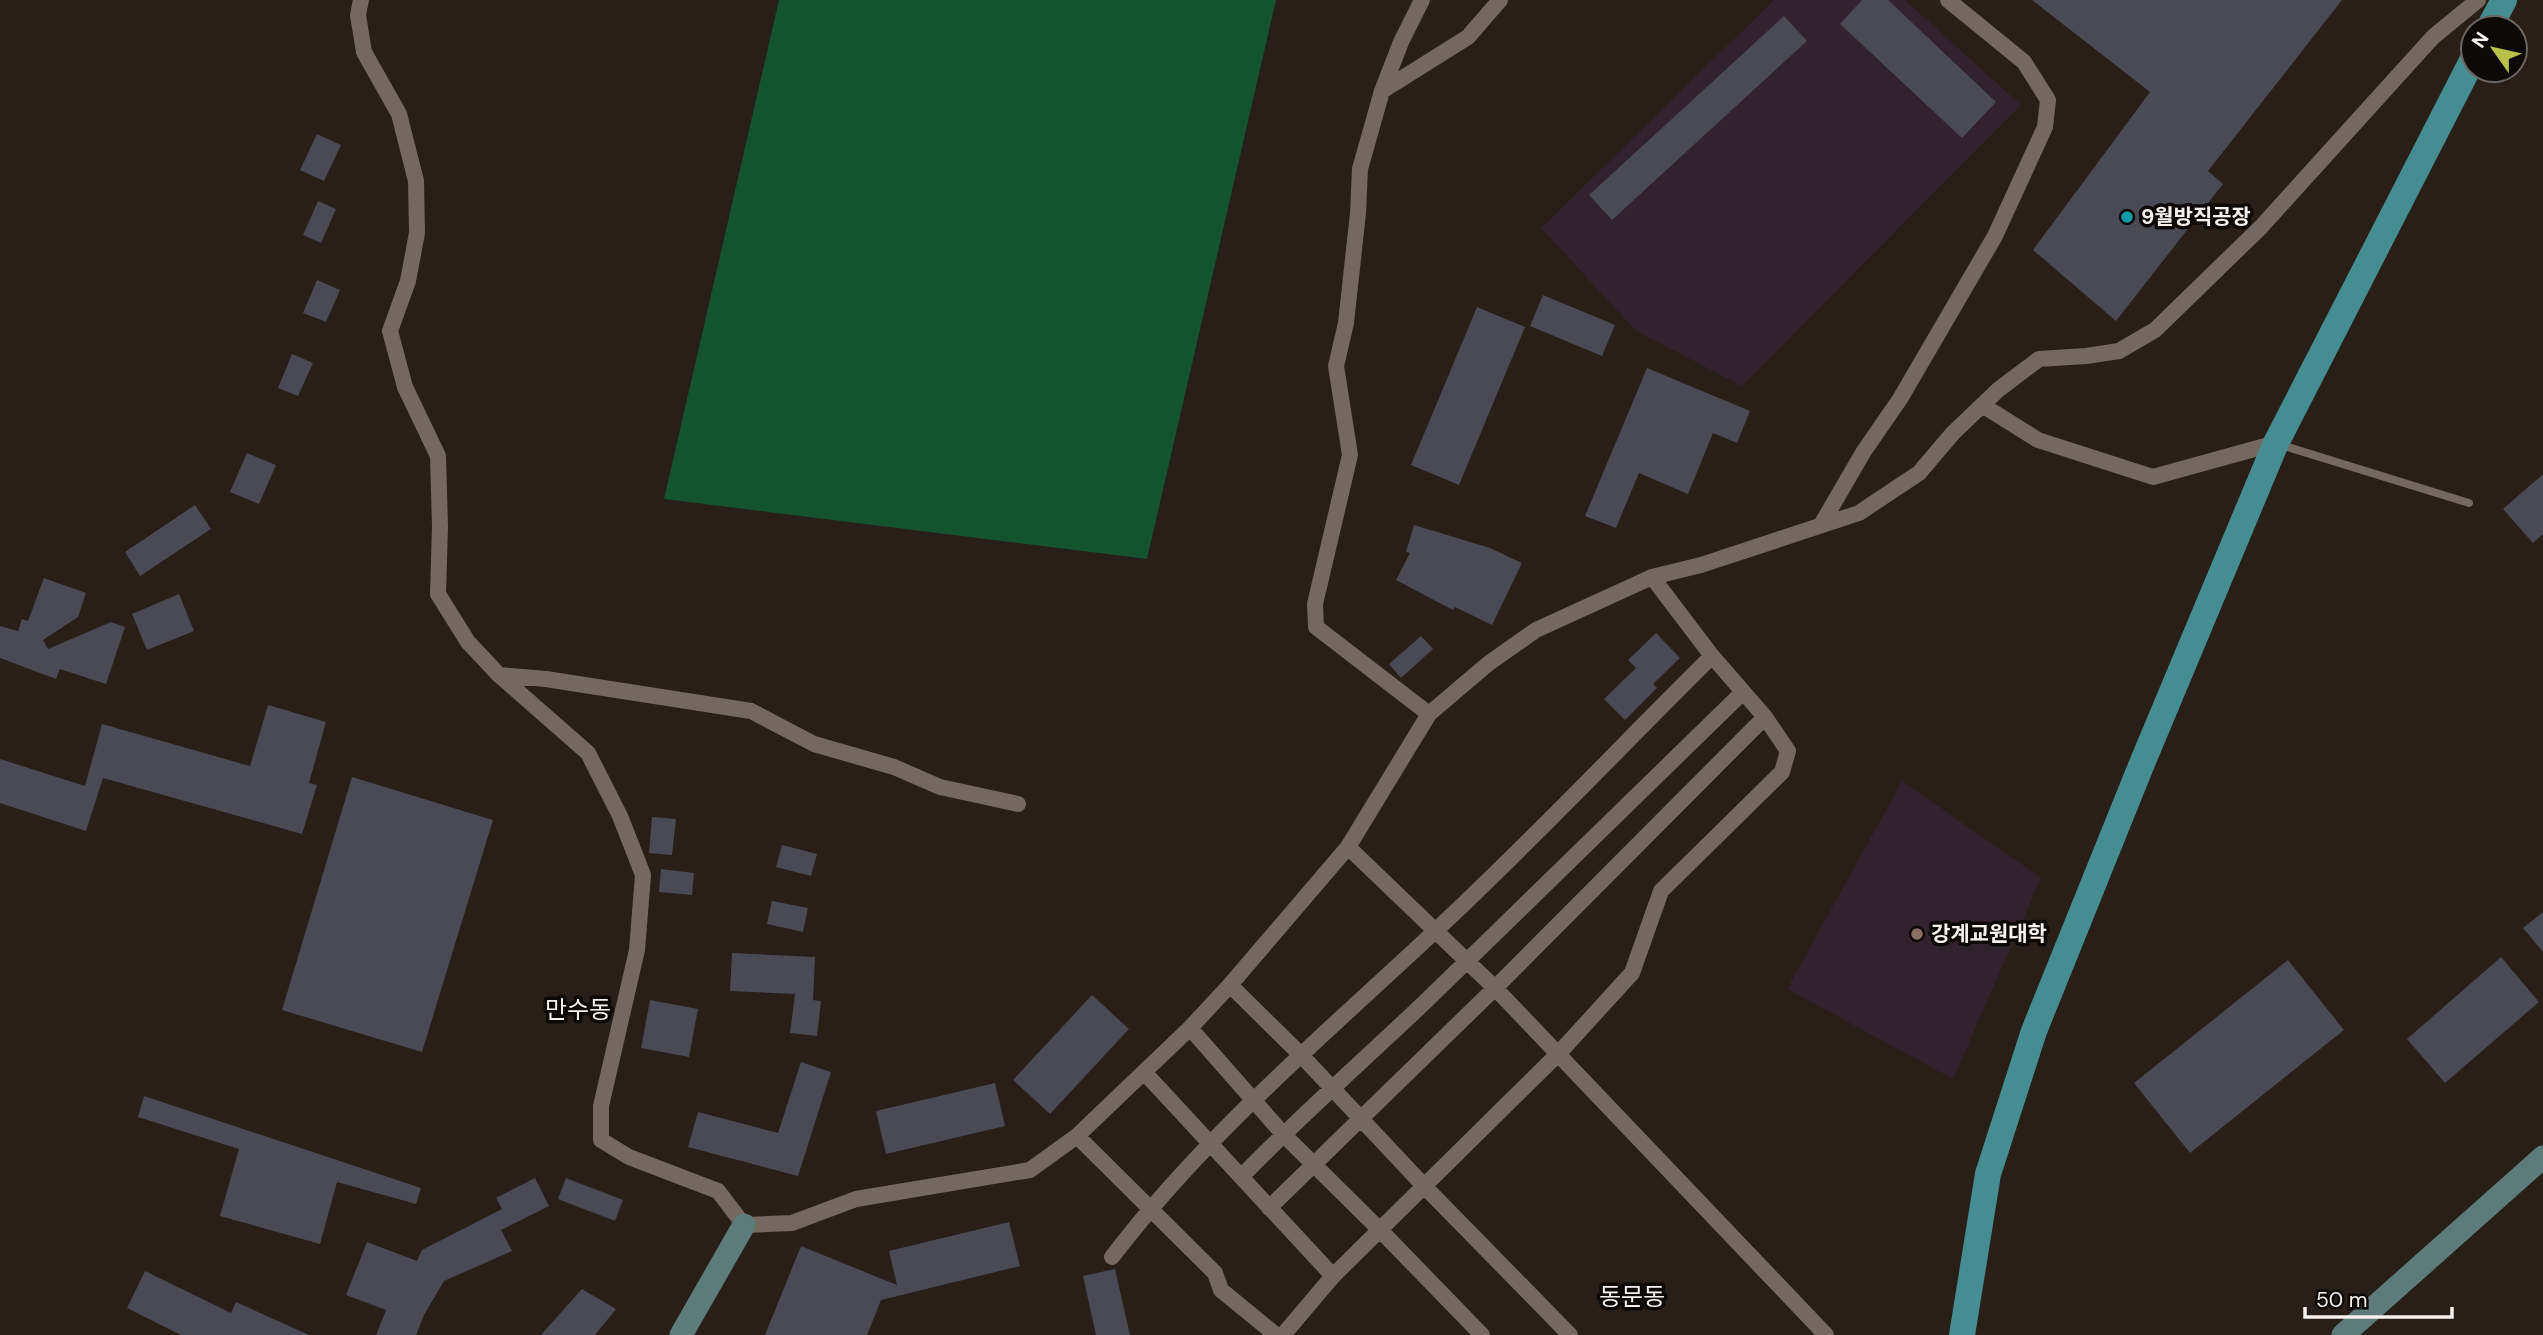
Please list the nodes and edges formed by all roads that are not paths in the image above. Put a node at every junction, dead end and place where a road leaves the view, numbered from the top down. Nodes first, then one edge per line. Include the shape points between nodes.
1 (361, 0) edge
2 (1422, 0) edge
3 (1500, 0) edge
4 (1948, 0) edge
5 (2478, 0) edge
6 (2460, 84) edge
7 (1382, 91) junction
8 (1982, 405) junction
9 (2276, 443) junction
10 (2469, 503) dead end
11 (1821, 525) junction
12 (1652, 577) junction
13 (1712, 656) junction
14 (499, 675) junction
15 (1742, 693) junction
16 (1429, 714) junction
17 (1765, 717) junction
18 (1018, 804) dead end
19 (1348, 847) junction
20 (1436, 931) junction
21 (1468, 961) junction
22 (1230, 985) junction
23 (1496, 988) junction
24 (1190, 1028) junction
25 (1559, 1053) junction
26 (1301, 1055) junction
27 (1144, 1072) junction
28 (1334, 1089) junction
29 (1254, 1101) junction
30 (1362, 1118) junction
31 (1283, 1134) junction
32 (1077, 1136) junction
33 (1210, 1143) junction
34 (2543, 1157) edge
35 (1316, 1164) junction
36 (1241, 1177) junction
37 (1425, 1187) junction
38 (1149, 1208) junction
39 (1269, 1208) junction
40 (744, 1225) junction
41 (1381, 1231) junction
42 (1112, 1257) dead end
43 (1333, 1276) junction
44 (681, 1335) edge
45 (1276, 1335) edge
46 (1283, 1335) edge
47 (1482, 1335) edge
48 (1570, 1335) edge
49 (1826, 1335) edge
50 (1962, 1335) edge
51 (2343, 1335) edge

1 - 14 street via 358,15 364,52 400,114 416,181 417,233 408,281 390,331 405,387 438,456 438,594 468,642
2 - 7 street
3 - 7 street via 1468,37
4 - 11 street via 2024,62 2048,100 2045,127 1995,236
5 - 8 street via 2433,37 2260,227 2155,330 2119,351 2039,359
6 - 9 main road
7 - 16 street via 1360,169 1349,301 1336,366 1350,455 1315,604 1315,627
8 - 9 street via 2038,440 2152,477
8 - 11 street via 1919,472 1859,513
9 - 10 lane
9 - 50 main road via 2034,1031 1988,1174
11 - 12 street
12 - 13 street
12 - 16 street via 1536,630
13 - 15 street
13 - 20 street
14 - 18 street via 751,711 814,744 894,767 940,787
14 - 40 street via 588,753 643,875 637,950 601,1106 601,1140 629,1157 718,1191
15 - 17 street
15 - 21 street
16 - 19 street
17 - 23 street
17 - 25 street via 1788,751 1782,772 1661,891 1632,973
19 - 20 street
19 - 22 street
20 - 21 street
20 - 26 street
21 - 23 street
21 - 28 street
22 - 24 street
22 - 26 street
23 - 25 street
23 - 30 street
24 - 27 street
24 - 29 street
25 - 37 street
25 - 49 street
26 - 28 street
26 - 29 street
27 - 32 street
27 - 33 street
28 - 30 street
28 - 31 street
29 - 31 street
29 - 33 street
30 - 35 street
30 - 37 street
31 - 35 street
31 - 36 street
32 - 38 street
32 - 40 street via 1030,1170 856,1199 792,1223
33 - 36 street
33 - 38 street
34 - 51 street
35 - 39 street
35 - 41 street
36 - 39 street
37 - 41 street
37 - 48 street
38 - 42 street
38 - 45 street via 1215,1273 1221,1290
39 - 43 street
40 - 44 street
41 - 43 street
41 - 47 street
43 - 46 street

